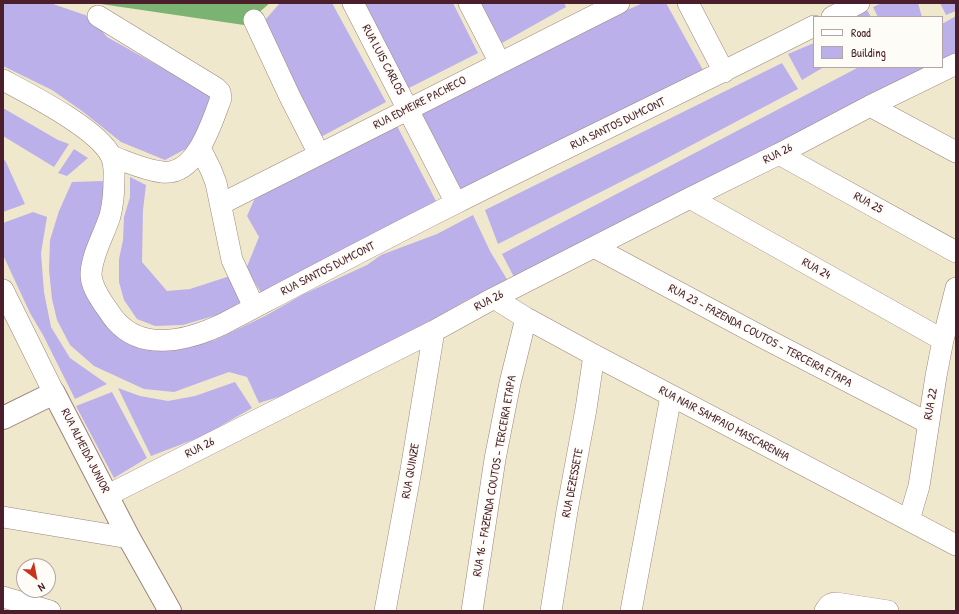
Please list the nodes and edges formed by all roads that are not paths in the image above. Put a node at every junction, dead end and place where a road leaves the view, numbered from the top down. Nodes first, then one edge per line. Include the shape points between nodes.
1 (353, 3) edge
2 (469, 3) edge
3 (618, 3) edge
4 (688, 3) edge
5 (859, 3) edge
6 (589, 10) edge
7 (98, 16) dead end
8 (834, 16) edge
9 (254, 20) dead end
10 (813, 27) edge
11 (500, 63) junction
12 (956, 64) edge
13 (724, 72) junction
14 (3, 80) edge
15 (870, 106) junction
16 (408, 109) junction
17 (200, 148) junction
18 (956, 152) edge
19 (320, 154) junction
20 (779, 154) junction
21 (111, 156) junction
22 (690, 198) junction
23 (456, 203) junction
24 (221, 204) junction
25 (594, 247) junction
26 (956, 252) edge
27 (956, 288) edge
28 (3, 290) edge
29 (494, 298) junction
30 (254, 308) junction
31 (526, 318) junction
32 (434, 331) junction
33 (943, 340) junction
34 (594, 355) junction
35 (54, 393) junction
36 (671, 396) junction
37 (3, 418) edge
38 (928, 423) junction
39 (108, 495) junction
40 (3, 517) edge
41 (909, 520) junction
42 (129, 538) junction
43 (956, 545) edge
44 (3, 597) edge
45 (829, 607) edge
46 (50, 611) edge
47 (170, 611) edge
48 (385, 611) edge
49 (472, 611) edge
50 (551, 611) edge
51 (631, 611) edge
52 (888, 611) edge

1 - 16 street, RUA LUIS CARLOS
2 - 11 street
3 - 6 street, RUA EDMEIRE PACHECO
4 - 13 street
5 - 8 street
6 - 11 street, RUA EDMEIRE PACHECO
7 - 17 street via 220,92 221,98
9 - 19 street
10 - 13 street, RUA SANTOS DUMCONT
11 - 16 street, RUA EDMEIRE PACHECO
12 - 15 street, RUA 26
13 - 23 street, RUA SANTOS DUMCONT
14 - 21 street, RUA SANTOS DUMCONT via 79,124 104,145
15 - 18 street
15 - 20 street, RUA 26
16 - 19 street, RUA EDMEIRE PACHECO
16 - 23 street, RUA LUIS CARLOS
17 - 21 street via 183,167 163,172
17 - 24 street via 211,170
19 - 24 street, RUA EDMEIRE PACHECO
20 - 22 street, RUA 26
20 - 26 street, RUA 25
21 - 30 street, RUA SANTOS DUMCONT via 114,165 114,194 110,216 93,265 92,280 116,322 141,338 171,340 207,332
22 - 25 street, RUA 26
22 - 33 street, RUA 24
23 - 30 street, RUA SANTOS DUMCONT
24 - 30 street via 232,260
25 - 29 street, RUA 26
25 - 38 street, RUA 23 - FAZENDA COUTOS - TERCEIRA ETAPA
27 - 33 street, RUA 22
28 - 35 street, RUA ALMEIDA JUNIOR
29 - 31 street, RUA NAIR SAMPAIO MASCARENHA
29 - 32 street, RUA 26
31 - 34 street, RUA NAIR SAMPAIO MASCARENHA
31 - 49 street, RUA 16 - FAZENDA COUTOS - TERCEIRA ETAPA via 495,459
32 - 39 street, RUA 26
32 - 48 street, RUA QUINZE
33 - 38 street, RUA 22
34 - 36 street, RUA NAIR SAMPAIO MASCARENHA
34 - 50 street, RUA DEZESSETE
35 - 37 main road
35 - 39 main road, RUA ALMEIDA JUNIOR
36 - 41 street, RUA NAIR SAMPAIO MASCARENHA
36 - 51 street
38 - 41 street, RUA 22 via 918,486
39 - 42 main road, RUA ALMEIDA JUNIOR
40 - 42 street
41 - 43 street, RUA NAIR SAMPAIO MASCARENHA
42 - 47 main road, RUA ALMEIDA JUNIOR
44 - 46 street
45 - 52 street via 844,603

